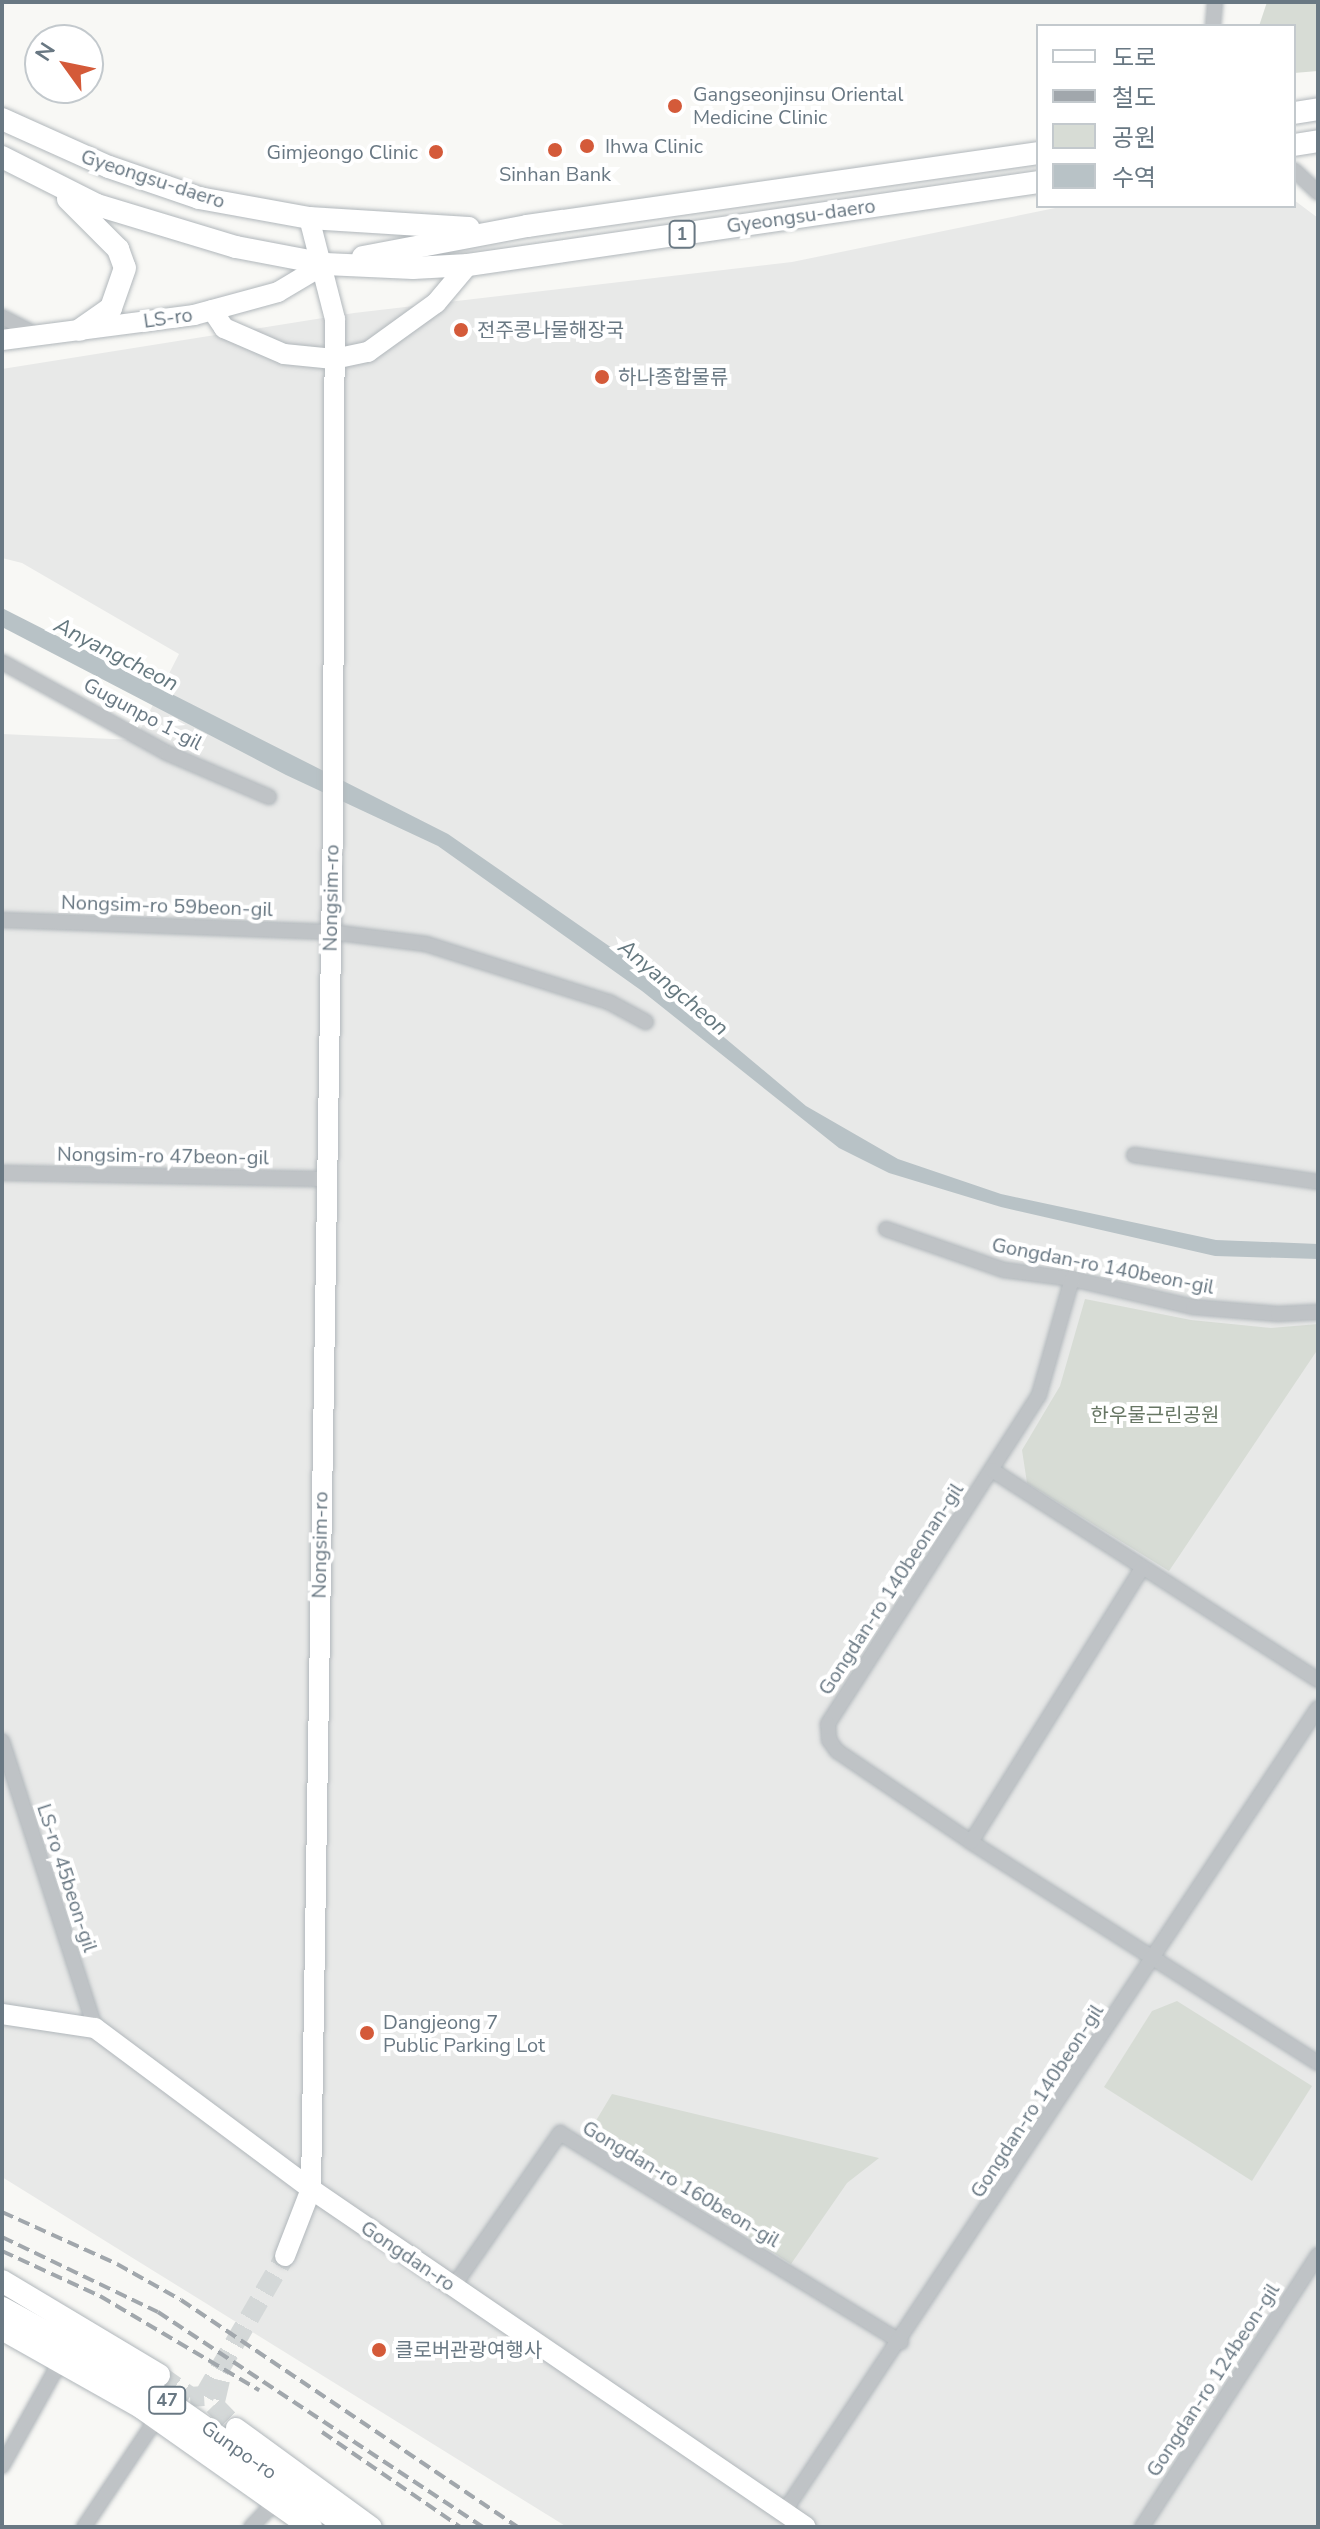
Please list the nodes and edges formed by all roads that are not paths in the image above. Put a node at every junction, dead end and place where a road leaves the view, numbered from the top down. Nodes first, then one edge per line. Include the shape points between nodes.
1 (1215, 2) edge
2 (1213, 24) edge
3 (1318, 109) edge
4 (1296, 113) edge
5 (2, 119) edge
6 (1318, 141) edge
7 (1296, 145) edge
8 (1036, 153) edge
9 (2, 157) edge
10 (1296, 172) edge
11 (46, 180) junction
12 (1036, 182) edge
13 (1318, 192) edge
14 (309, 218) junction
15 (503, 230) junction
16 (325, 264) junction
17 (468, 265) junction
18 (212, 310) junction
19 (2, 317) edge
20 (80, 330) junction
21 (37, 335) junction
22 (2, 340) edge
23 (334, 359) junction
24 (2, 662) edge
25 (269, 797) dead end
26 (2, 920) edge
27 (331, 932) junction
28 (646, 1022) dead end
29 (1134, 1155) dead end
30 (2, 1173) edge
31 (324, 1179) junction
32 (1318, 1182) edge
33 (886, 1229) dead end
34 (1072, 1279) junction
35 (1318, 1312) edge
36 (992, 1470) junction
37 (1142, 1568) junction
38 (1318, 1680) edge
39 (1318, 1708) edge
40 (2, 1741) edge
41 (971, 1842) junction
42 (1155, 1958) junction
43 (2, 2014) edge
44 (95, 2028) junction
45 (1318, 2063) edge
46 (311, 2189) junction
47 (1318, 2255) edge
48 (285, 2256) tunnel mouth
49 (2, 2281) edge
50 (453, 2287) junction
51 (2, 2308) edge
52 (2, 2329) edge
53 (901, 2342) junction
54 (61, 2360) junction
55 (159, 2375) tunnel mouth
56 (157, 2418) junction
57 (236, 2428) tunnel mouth
58 (2, 2466) edge
59 (276, 2501) junction
60 (784, 2512) junction
61 (84, 2527) edge
62 (251, 2527) edge
63 (311, 2527) edge
64 (347, 2527) edge
65 (372, 2527) edge
66 (806, 2527) edge
67 (1142, 2527) edge

1 - 2 street
3 - 4 main road
5 - 14 main road, Gyeongsu-daero / 1 via 109,167 199,198
6 - 7 main road
8 - 15 main road, Gyeongsu-daero / 1
9 - 11 main road, Gyeongsu-daero / 1
10 - 13 street
11 - 16 main road, Gyeongsu-daero / 1 via 142,221
11 - 20 main road via 96,223 118,249 125,268 111,308
12 - 17 main road, Gyeongsu-daero / 1
14 - 15 main road, Gyeongsu-daero / 1
14 - 16 street
15 - 16 main road, Gyeongsu-daero
16 - 17 main road, Gyeongsu-daero / 1
16 - 18 street, LS-ro via 278,292
16 - 23 street via 335,319
17 - 23 street via 436,303 368,352
18 - 20 street, LS-ro
18 - 23 street via 224,328 284,354
19 - 21 street
20 - 21 street, LS-ro
21 - 22 street, LS-ro
23 - 27 street, Nongsim-ro
24 - 25 street, Gugunpo 1-gil via 167,753
26 - 27 street, Nongsim-ro 59beon-gil
27 - 28 street, Nongsim-ro 59beon-gil via 426,944 609,1002
27 - 31 street, Nongsim-ro
29 - 32 street
30 - 31 street, Nongsim-ro 47beon-gil
31 - 46 street, Nongsim-ro
33 - 34 street, Gongdan-ro 140beon-gil via 1004,1270
34 - 35 street, Gongdan-ro 140beon-gil via 1193,1307
34 - 36 street, Gongdan-ro 140beonan-gil via 1039,1395
36 - 37 street
36 - 41 street, Gongdan-ro 140beonan-gil via 828,1724 829,1740 837,1751
37 - 38 street
37 - 41 street
39 - 42 street, Gongdan-ro 140beon-gil
40 - 44 street, LS-ro 45beon-gil
41 - 42 street, Gongdan-ro 140beonan-gil
42 - 45 street, Gongdan-ro 140beonan-gil
42 - 53 street, Gongdan-ro 140beon-gil
43 - 44 street, Gongdan-ro
44 - 46 street, Gongdan-ro
46 - 48 street, Nongsim-ro
46 - 50 street, Gongdan-ro
47 - 67 street, Gongdan-ro 124beon-gil
49 - 55 main road
50 - 53 street, Gongdan-ro 160beon-gil via 560,2133
50 - 60 street, Gongdan-ro
51 - 64 main road, Gunpo-ro / 47 via 153,2391
52 - 54 main road, Gunpo-ro / 47
53 - 60 street, Gongdan-ro 140beon-gil
54 - 56 main road, Gunpo-ro / 47
54 - 58 street
56 - 59 main road, Gunpo-ro / 47
56 - 61 street
57 - 65 street
59 - 62 street
59 - 63 main road, Gunpo-ro / 47
60 - 66 street, Gongdan-ro

